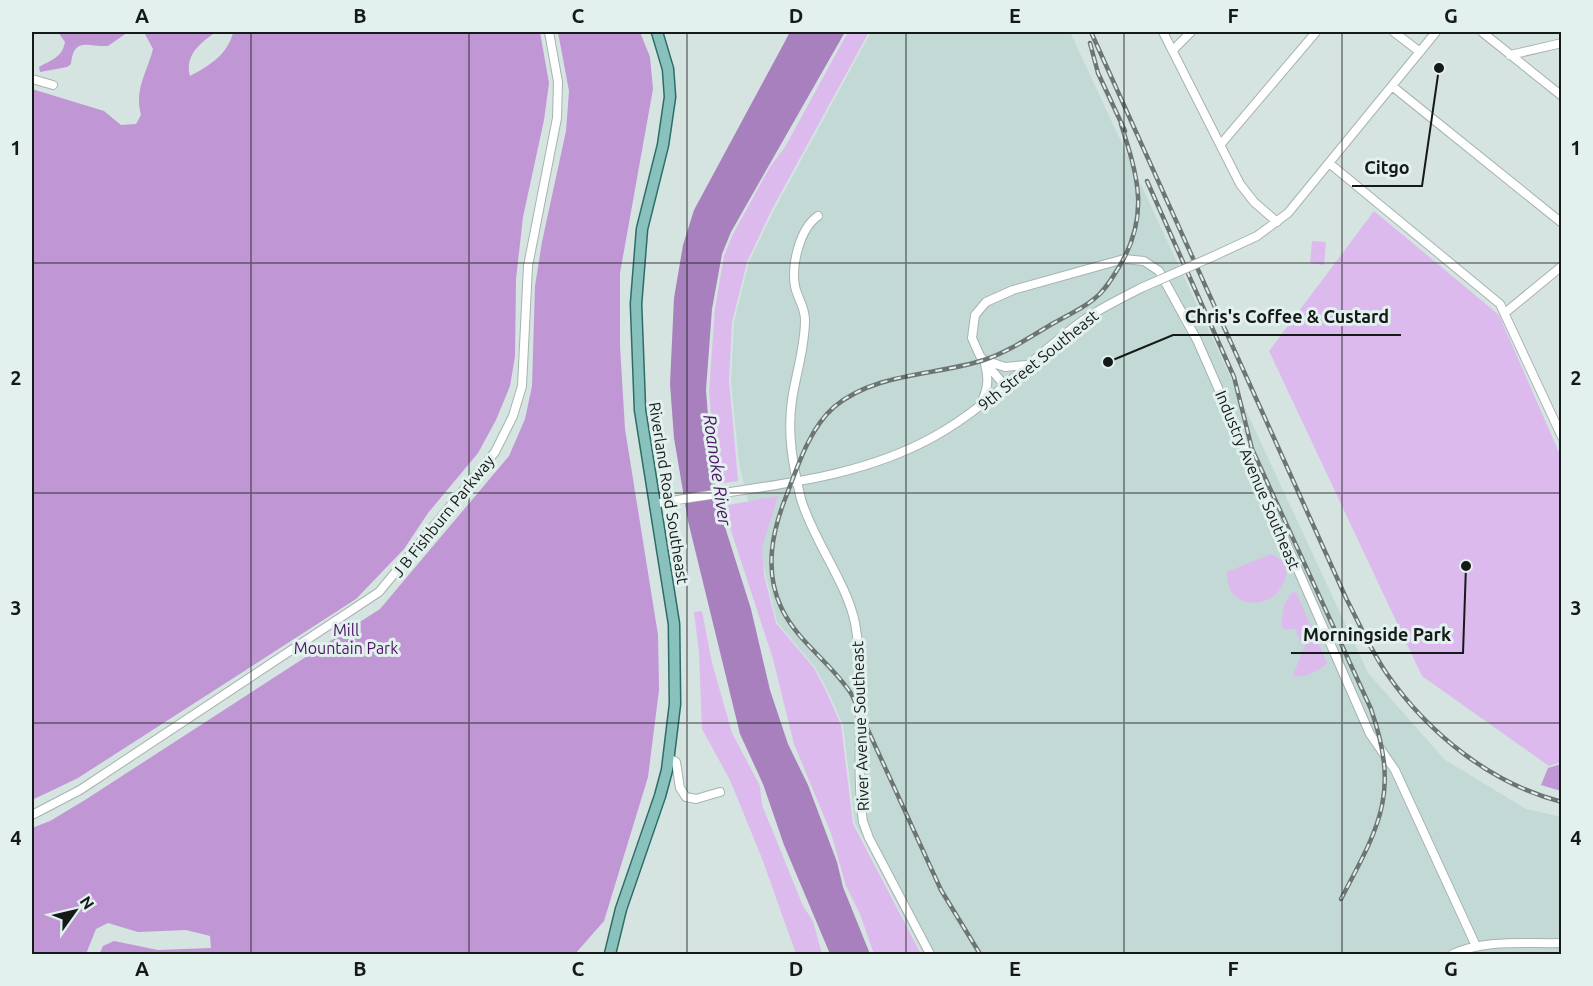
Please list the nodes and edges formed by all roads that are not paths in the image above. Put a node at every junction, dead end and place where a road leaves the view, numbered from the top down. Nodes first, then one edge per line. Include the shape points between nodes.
1 (549, 32) edge
2 (657, 32) edge
3 (1163, 32) edge
4 (1191, 32) edge
5 (1316, 32) edge
6 (1394, 32) edge
7 (1436, 32) edge
8 (1482, 32) edge
9 (1562, 43) edge
10 (1173, 50) junction
11 (1420, 52) junction
12 (1510, 55) junction
13 (32, 79) edge
14 (52, 85) dead end
15 (1392, 86) junction
16 (1562, 96) edge
17 (1221, 144) junction
18 (1329, 163) junction
19 (818, 216) dead end
20 (1277, 222) junction
21 (1562, 224) edge
22 (1562, 266) edge
23 (1506, 312) junction
24 (1037, 359) junction
25 (984, 360) junction
26 (1005, 386) junction
27 (978, 407) junction
28 (1562, 437) edge
29 (797, 482) junction
30 (654, 504) junction
31 (669, 759) junction
32 (720, 792) dead end
33 (32, 814) edge
34 (1562, 944) edge
35 (1476, 946) junction
36 (610, 954) edge
37 (930, 954) edge
38 (1453, 954) edge

1 - 33 street, J B Fishburn Parkway via 558,82 557,118 528,266 522,386 513,416 495,452 373,597 80,790
2 - 30 main road, Riverland Road Southeast via 668,69 670,97 663,145 642,229 636,304 640,410
3 - 10 street
4 - 10 street
5 - 17 street
6 - 11 street
7 - 11 street, 9th Street Southeast
8 - 12 street
9 - 12 street
10 - 17 street
11 - 15 street, 9th Street Southeast
12 - 16 street
13 - 14 street
15 - 18 street, 9th Street Southeast
15 - 21 street
17 - 20 street via 1247,194
18 - 20 street, 9th Street Southeast
18 - 23 street via 1485,290
19 - 29 street, River Avenue Southeast via 807,228 795,266 795,286 805,322 790,414
20 - 24 street, 9th Street Southeast, bridge via 1257,236 1141,288 1086,318
22 - 23 street
23 - 28 street
24 - 25 street via 1016,368
24 - 26 street, 9th Street Southeast
25 - 26 street, Industry Avenue Southeast
25 - 27 street via 988,382
25 - 35 street, Industry Avenue Southeast via 972,338 973,321 993,297 1124,259 1144,261 1159,271 1197,340 1366,724 1395,770
26 - 27 street, 9th Street Southeast
27 - 29 street, 9th Street Southeast via 937,436 887,459
29 - 30 street, 9th Street Southeast
29 - 37 street, River Avenue Southeast via 805,510 855,622 861,695 863,822
30 - 31 main road, Riverland Road Southeast via 676,646
31 - 32 street via 676,762 680,788 686,797 696,799
31 - 36 main road, Riverland Road Southeast
34 - 35 street
35 - 38 street

